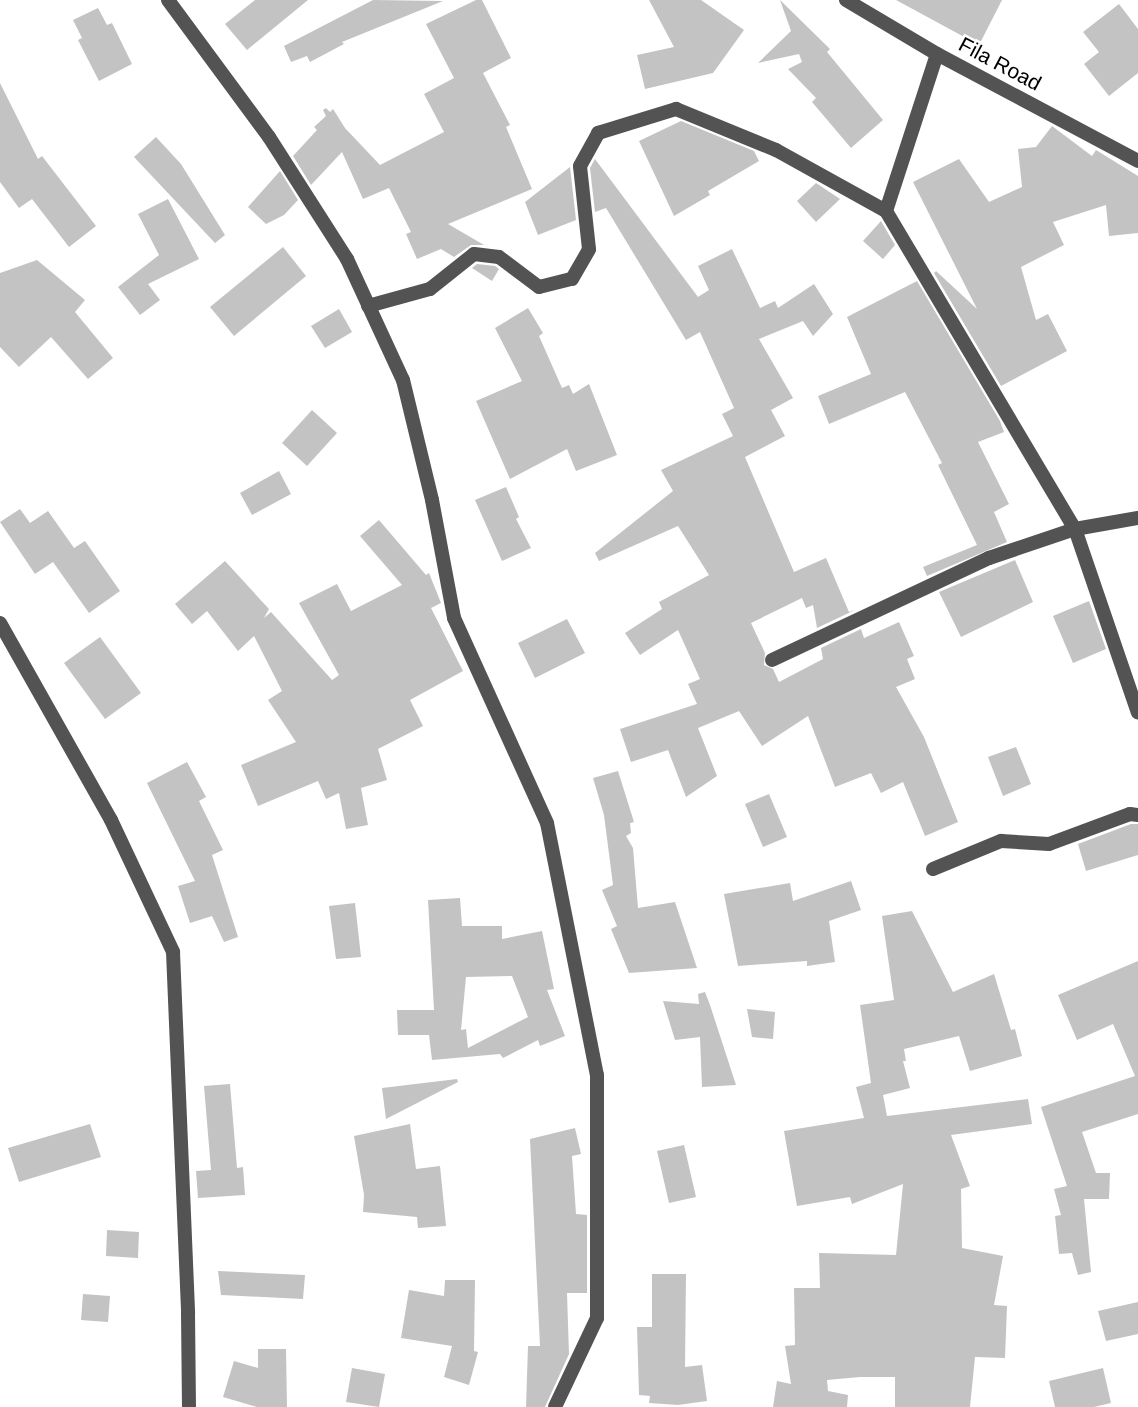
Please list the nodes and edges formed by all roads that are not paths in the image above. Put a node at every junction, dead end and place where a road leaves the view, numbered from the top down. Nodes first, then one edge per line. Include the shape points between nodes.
1 (168, 0) edge
2 (846, 0) edge
3 (937, 54) junction
4 (1138, 161) edge
5 (886, 211) junction
6 (368, 306) junction
7 (1138, 518) edge
8 (1075, 529) junction
9 (0, 623) edge
10 (772, 660) dead end
11 (1138, 713) edge
12 (1138, 816) edge
13 (933, 869) dead end
14 (189, 1407) edge
15 (555, 1407) edge

1 - 6 street via 268,137 347,259
2 - 3 street, Fila Road
3 - 4 street, Fila Road
3 - 5 street
5 - 6 street via 776,150 677,109 598,133 580,166 589,249 572,279 539,287 499,257 474,254 430,289
5 - 8 street
6 - 15 street via 403,380 454,618 547,822 597,1075 597,1318
7 - 8 street
8 - 10 street via 989,558
8 - 11 street
9 - 14 street via 111,820 173,952
12 - 13 street via 1130,814 1049,844 1001,841

